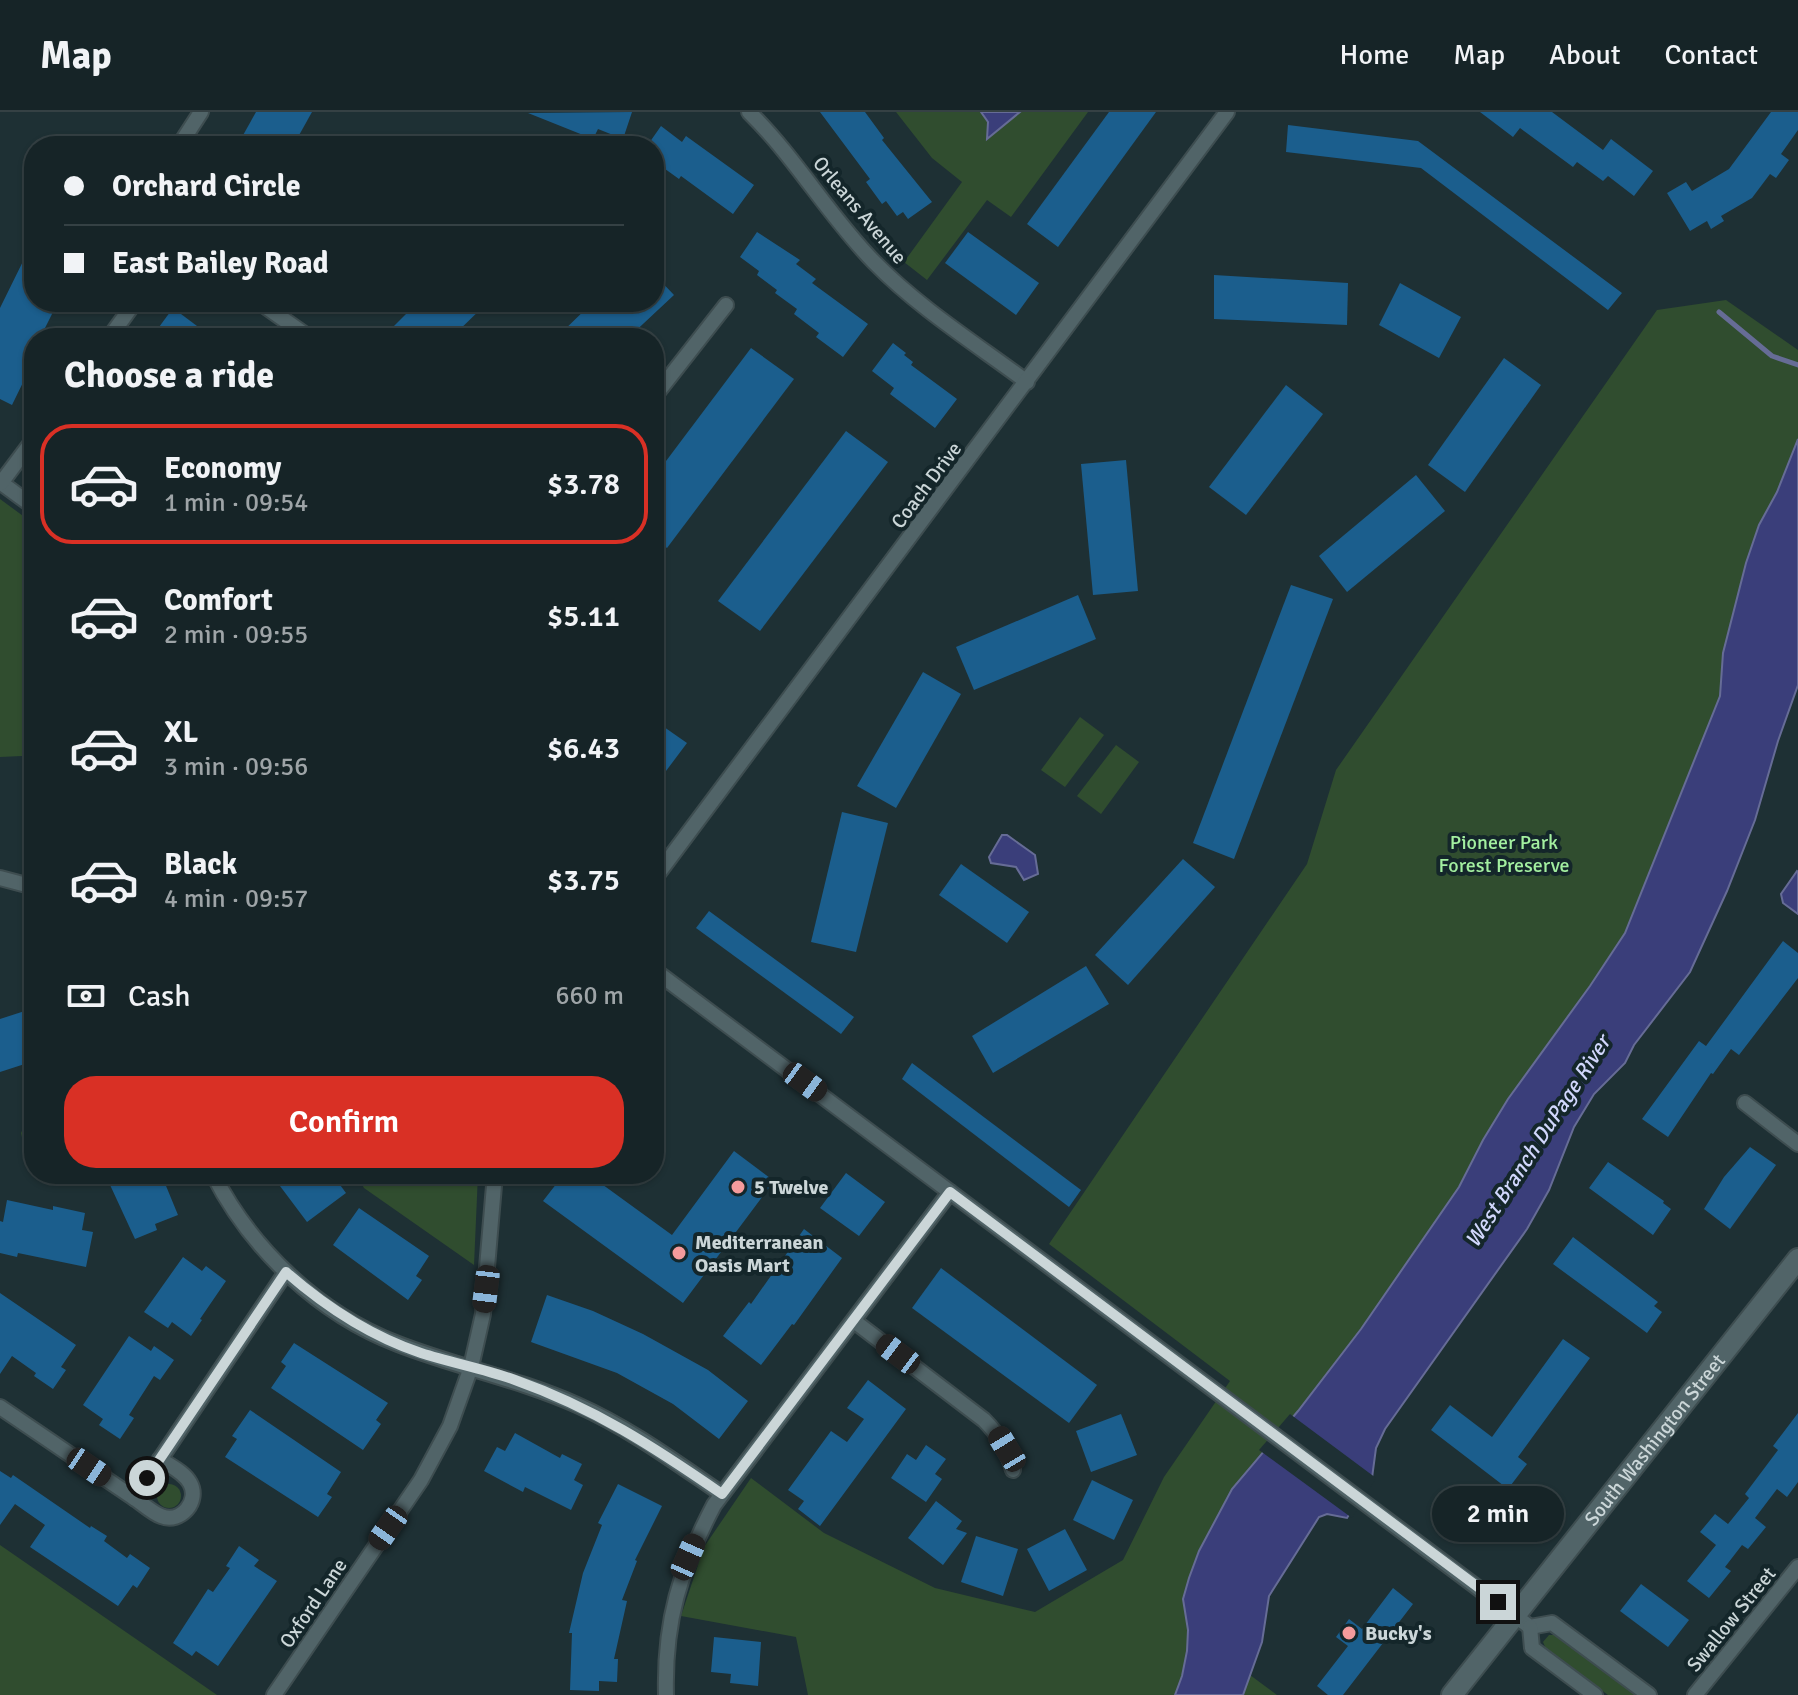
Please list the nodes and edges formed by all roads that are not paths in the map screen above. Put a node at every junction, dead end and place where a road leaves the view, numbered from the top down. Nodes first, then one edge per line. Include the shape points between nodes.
1 (201, 112) edge
2 (749, 112) edge
3 (1227, 112) edge
4 (185, 136) edge
5 (726, 305) dead end
6 (273, 312) edge
7 (296, 328) edge
8 (1027, 382) junction
9 (664, 384) edge
10 (24, 452) edge
11 (0, 482) edge
12 (24, 500) edge
13 (664, 866) edge
14 (0, 878) edge
15 (24, 884) edge
16 (664, 978) edge
17 (1745, 1103) dead end
18 (1798, 1144) edge
19 (219, 1184) edge
20 (494, 1184) edge
21 (950, 1192) junction
22 (1798, 1259) edge
23 (286, 1272) junction
24 (854, 1321) junction
25 (471, 1367) junction
26 (0, 1407) edge
27 (160, 1459) junction
28 (1013, 1470) dead end
29 (722, 1494) junction
30 (134, 1498) junction
31 (1798, 1567) edge
32 (1523, 1621) junction
33 (274, 1695) edge
34 (666, 1695) edge
35 (1452, 1695) edge
36 (1595, 1695) edge
37 (1649, 1695) edge
38 (1695, 1695) edge

1 - 4 street
2 - 8 street, Orleans Avenue via 874,262
3 - 8 street, Coach Drive
5 - 9 street
6 - 7 street
8 - 13 street, Coach Drive
10 - 11 street
11 - 12 street
14 - 15 street
16 - 21 street
17 - 18 street
19 - 23 street
20 - 25 street, Oxford Lane via 483,1314
21 - 24 street
21 - 32 street
22 - 32 main road, South Washington Street
23 - 25 street via 369,1331
23 - 27 street
24 - 28 street via 984,1420 1007,1449
24 - 29 street
25 - 29 street via 514,1379 617,1424
25 - 33 street, Oxford Lane via 450,1426 421,1480
26 - 30 street
27 - 30 street
27 - 30 street via 191,1484 187,1510 165,1517
29 - 34 street via 688,1557 673,1604
31 - 38 street, Swallow Street
32 - 35 main road, South Washington Street
32 - 36 street via 1532,1648
32 - 37 street via 1552,1623

